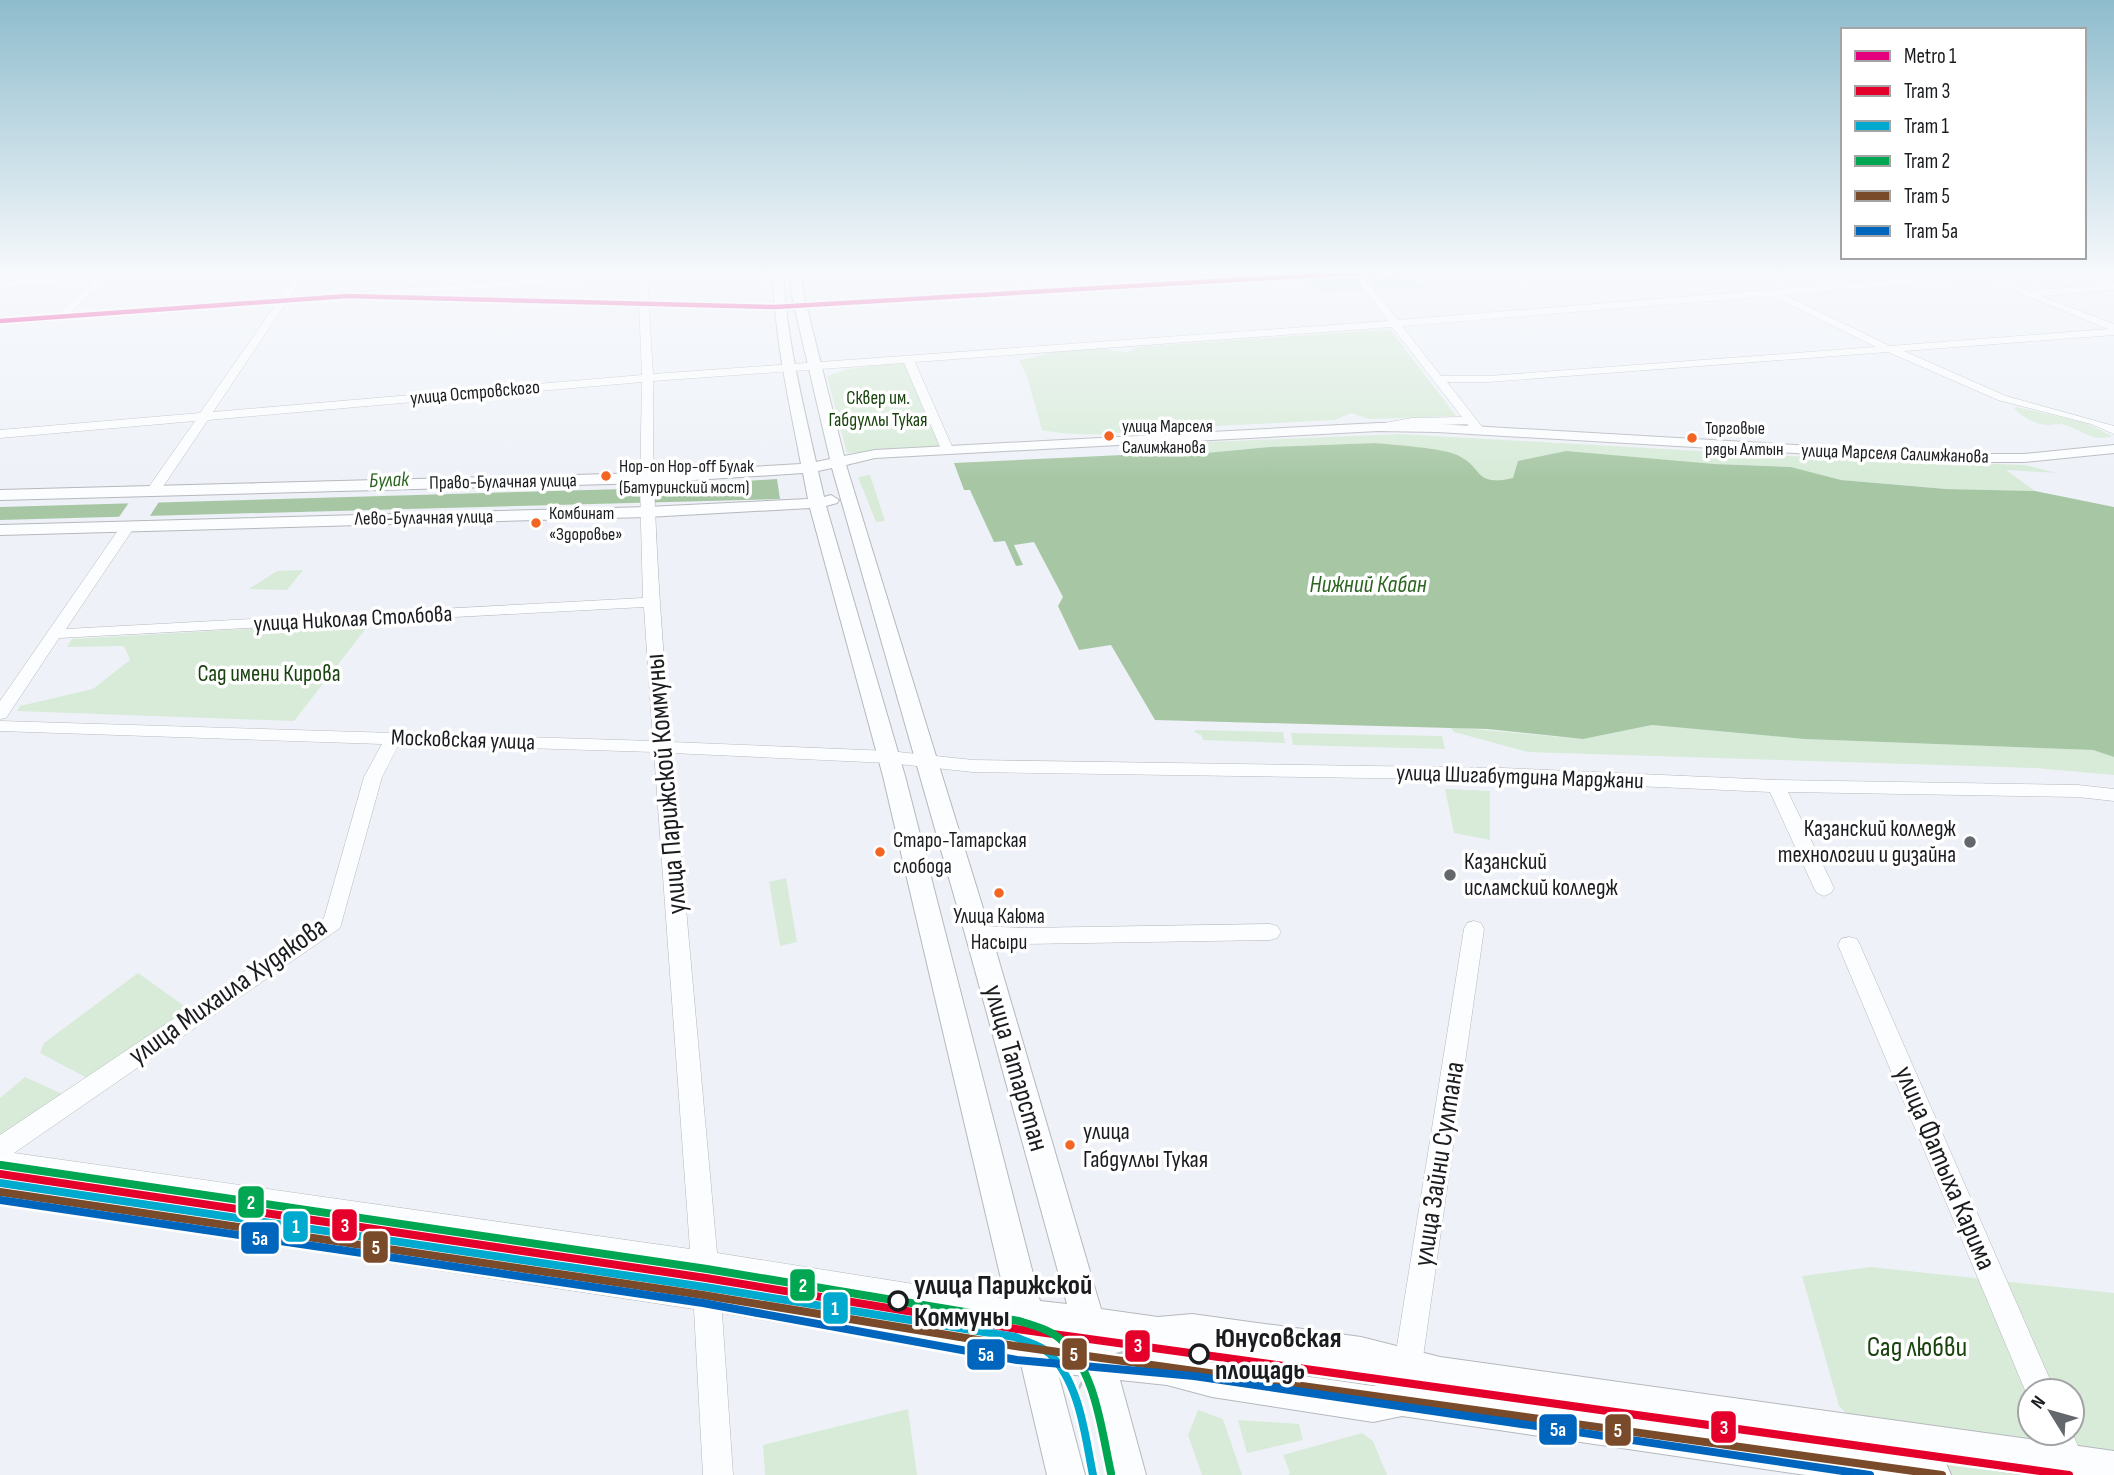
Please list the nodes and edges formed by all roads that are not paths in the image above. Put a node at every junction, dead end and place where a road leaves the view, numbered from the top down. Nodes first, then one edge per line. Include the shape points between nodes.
1 (255, 340) edge
2 (646, 340) edge
3 (785, 340) edge
4 (809, 340) edge
5 (1175, 340) edge
6 (1409, 340) edge
7 (1870, 340) edge
8 (1990, 340) edge
9 (1887, 348) junction
10 (908, 359) junction
11 (815, 365) junction
12 (789, 368) junction
13 (648, 378) junction
14 (1441, 379) junction
15 (204, 416) junction
16 (1475, 426) junction
17 (2114, 430) edge
18 (0, 434) edge
19 (947, 449) junction
20 (2114, 449) edge
21 (2114, 455) edge
22 (838, 462) junction
23 (810, 467) junction
24 (646, 482) junction
25 (150, 494) junction
26 (0, 495) edge
27 (847, 496) junction
28 (817, 503) junction
29 (647, 509) junction
30 (130, 524) junction
31 (0, 530) edge
32 (650, 603) junction
33 (55, 634) junction
34 (0, 713) edge
35 (0, 726) edge
36 (394, 737) junction
37 (664, 747) junction
38 (889, 757) junction
39 (925, 762) junction
40 (1776, 786) junction
41 (2114, 795) edge
42 (1824, 888) dead end
43 (1474, 929) dead end
44 (1270, 932) dead end
45 (978, 934) junction
46 (1849, 945) dead end
47 (0, 1149) edge
48 (0, 1163) edge
49 (0, 1192) edge
50 (705, 1265) junction
51 (707, 1297) junction
52 (1028, 1316) junction
53 (1089, 1325) junction
54 (1038, 1353) junction
55 (1098, 1360) junction
56 (2033, 1377) edge
57 (1405, 1383) junction
58 (2068, 1457) edge
59 (2114, 1469) edge
60 (718, 1475) edge
61 (1066, 1475) edge
62 (1127, 1475) edge
63 (1932, 1475) edge

1 - 15 street
2 - 13 street, улица Парижской Коммуны
3 - 12 main road, улица Татарстан
4 - 11 main road, улица Татарстан
5 - 10 street, улица Островского
6 - 14 street
7 - 9 street
8 - 9 street
9 - 14 street
9 - 17 street via 2002,398
10 - 11 street, улица Островского
10 - 19 street
11 - 12 street, улица Островского
11 - 22 main road, улица Татарстан
12 - 13 street, улица Островского
12 - 23 main road, улица Татарстан
13 - 15 street, улица Островского
13 - 24 street, улица Парижской Коммуны
14 - 16 street
15 - 18 street, улица Островского
15 - 25 street
16 - 19 main road, улица Марселя Салимжанова
16 - 20 main road, улица Марселя Салимжанова via 1950,458 2024,458
19 - 22 main road, улица Марселя Салимжанова via 875,454
21 - 22 main road via 2047,462 1930,461 1394,431
22 - 23 main road, Право-Булачная улица
22 - 27 main road, улица Татарстан
23 - 24 main road, Право-Булачная улица
23 - 28 main road, улица Татарстан
24 - 25 main road, Право-Булачная улица
24 - 29 street, улица Парижской Коммуны
25 - 26 main road, Право-Булачная улица
25 - 30 main road
27 - 28 main road, Лево-Булачная улица
27 - 39 main road, улица Татарстан
28 - 29 main road, Лево-Булачная улица
28 - 38 main road, улица Татарстан
29 - 30 main road, Лево-Булачная улица
29 - 32 street, улица Парижской Коммуны
30 - 31 main road, Лево-Булачная улица
30 - 33 street
32 - 33 street, улица Николая Столбова
32 - 37 street, улица Парижской Коммуны
33 - 34 street
35 - 36 street, Московская улица
36 - 37 street, Московская улица
36 - 47 street, улица Михаила Худякова via 373,776 333,922
37 - 38 street, Московская улица
37 - 50 street, улица Парижской Коммуны
38 - 39 street, Московская улица
38 - 52 main road, улица Татарстан
39 - 40 street, улица Шигабутдина Марджани via 1502,774
39 - 45 main road, улица Татарстан
40 - 41 street, улица Шигабутдина Марджани
40 - 42 street
43 - 57 street, улица Зайни Султана
44 - 45 street
45 - 53 main road, улица Татарстан
46 - 56 street, улица Фатыха Карима
48 - 50 street
49 - 51 street
50 - 51 street, улица Парижской Коммуны
50 - 52 street
51 - 54 street
51 - 60 street, улица Парижской Коммуны
52 - 53 main road
52 - 54 main road, улица Татарстан
53 - 55 main road, улица Татарстан
53 - 57 main road via 1158,1334 1192,1331 1361,1354
54 - 55 main road
54 - 61 main road, улица Татарстан
55 - 57 main road via 1373,1404
55 - 62 main road, улица Татарстан
57 - 58 main road
57 - 63 main road
58 - 59 main road

